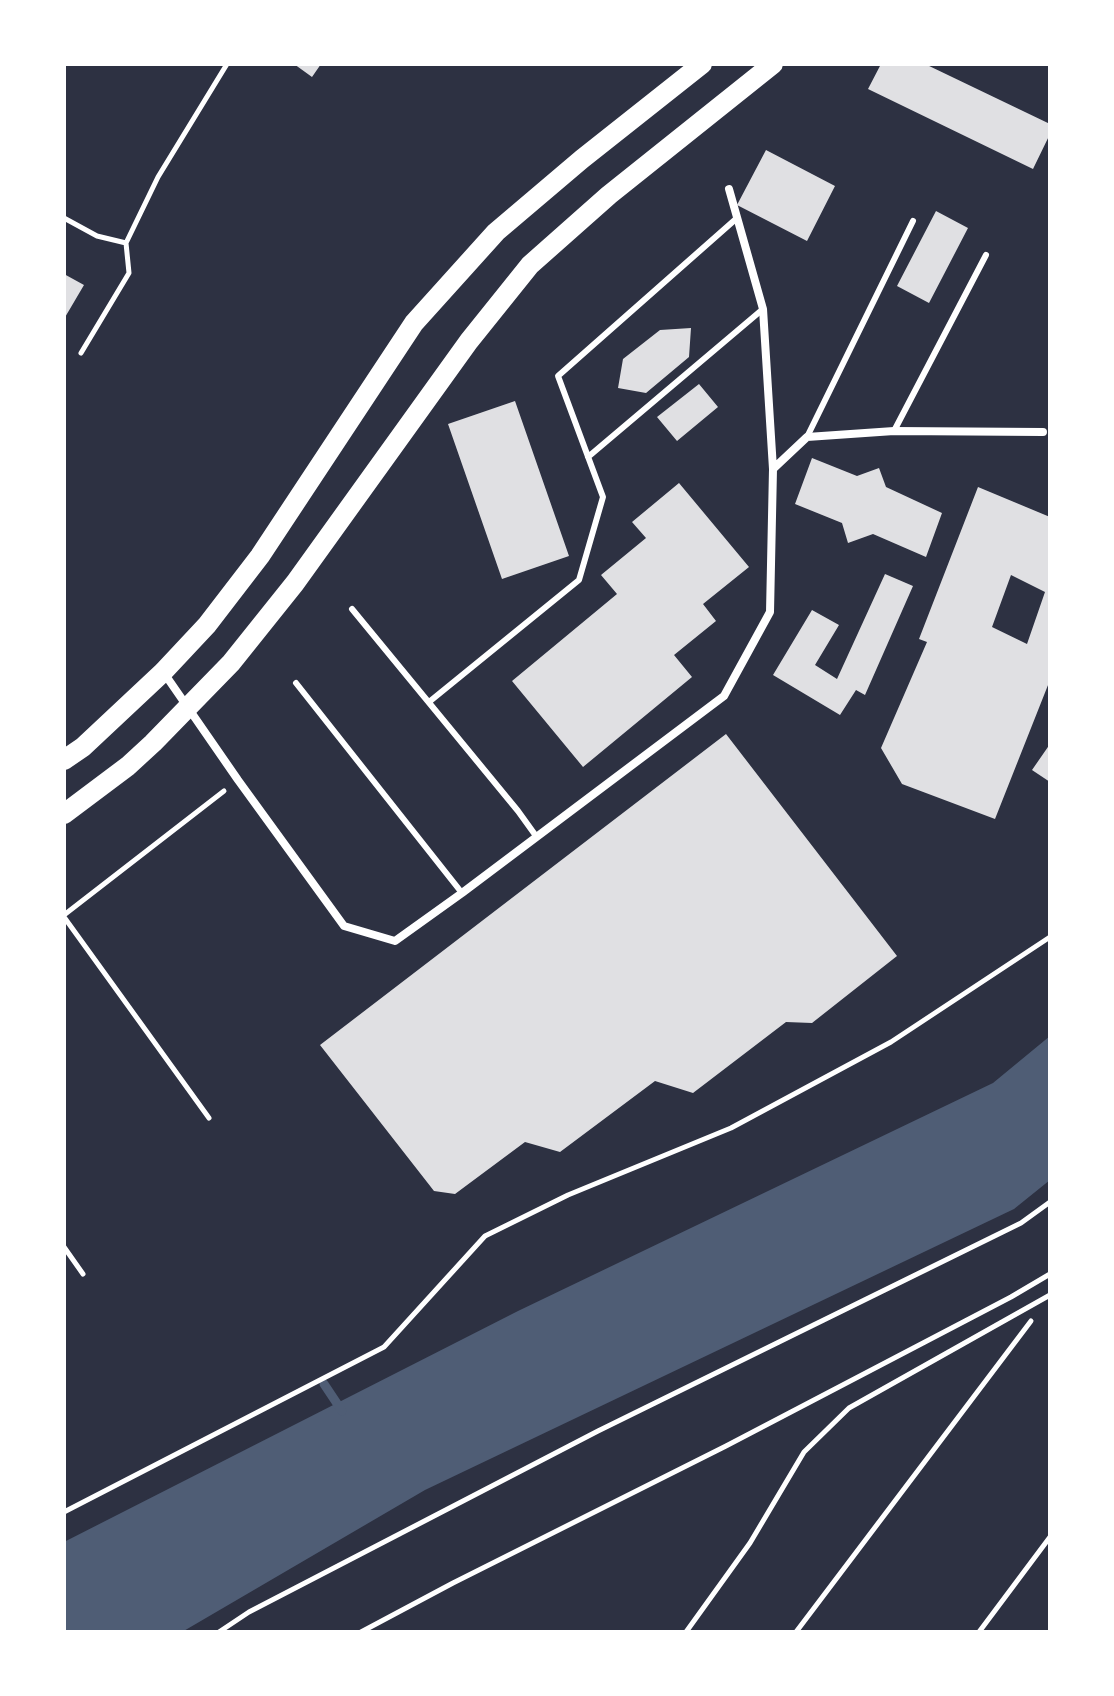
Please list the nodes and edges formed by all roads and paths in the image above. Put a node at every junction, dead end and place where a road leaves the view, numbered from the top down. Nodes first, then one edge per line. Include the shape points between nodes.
1 (227, 64) edge
2 (702, 64) edge
3 (773, 64) edge
4 (729, 189) dead end
5 (64, 218) edge
6 (737, 218) junction
7 (913, 221) dead end
8 (126, 243) junction
9 (986, 255) dead end
10 (763, 309) junction
11 (81, 353) dead end
12 (894, 431) junction
13 (1043, 432) dead end
14 (807, 437) junction
15 (588, 457) junction
16 (773, 469) junction
17 (352, 609) dead end
18 (163, 672) junction
19 (296, 683) dead end
20 (429, 702) junction
21 (189, 708) junction
22 (64, 760) edge
23 (238, 780) junction
24 (64, 814) edge
25 (536, 836) junction
26 (462, 893) junction
27 (64, 916) edge
28 (1050, 937) edge
29 (209, 1118) dead end
30 (1050, 1202) edge
31 (64, 1247) edge
32 (83, 1274) dead end
33 (1050, 1274) edge
34 (1050, 1295) edge
35 (1031, 1321) dead end
36 (64, 1512) edge
37 (1050, 1537) edge
38 (219, 1632) edge
39 (361, 1632) edge
40 (686, 1632) edge
41 (796, 1632) edge
42 (979, 1632) edge

1 - 8 path via 158,177
2 - 18 main road via 496,232 414,323 260,556
3 - 21 main road via 530,265 295,583
4 - 6 street
5 - 8 path via 97,236
6 - 10 street
6 - 15 lane via 558,376
7 - 14 lane
8 - 11 path via 129,273
9 - 12 lane
10 - 15 lane
10 - 16 street
12 - 13 street
12 - 14 street
14 - 16 street
15 - 20 lane via 603,497 579,580
16 - 25 street via 770,612 724,696
17 - 20 lane
18 - 21 street
18 - 22 main road
19 - 26 lane
20 - 25 lane
21 - 23 street
21 - 24 main road via 128,766
23 - 26 street via 344,926 395,941
23 - 27 path
25 - 26 street
27 - 29 path
28 - 36 path via 891,1042 731,1128 568,1195 485,1236 384,1347
30 - 38 path via 1021,1223 598,1431
31 - 32 path
33 - 39 path
34 - 40 path via 849,1408 804,1452 750,1543
35 - 41 path
37 - 42 path

